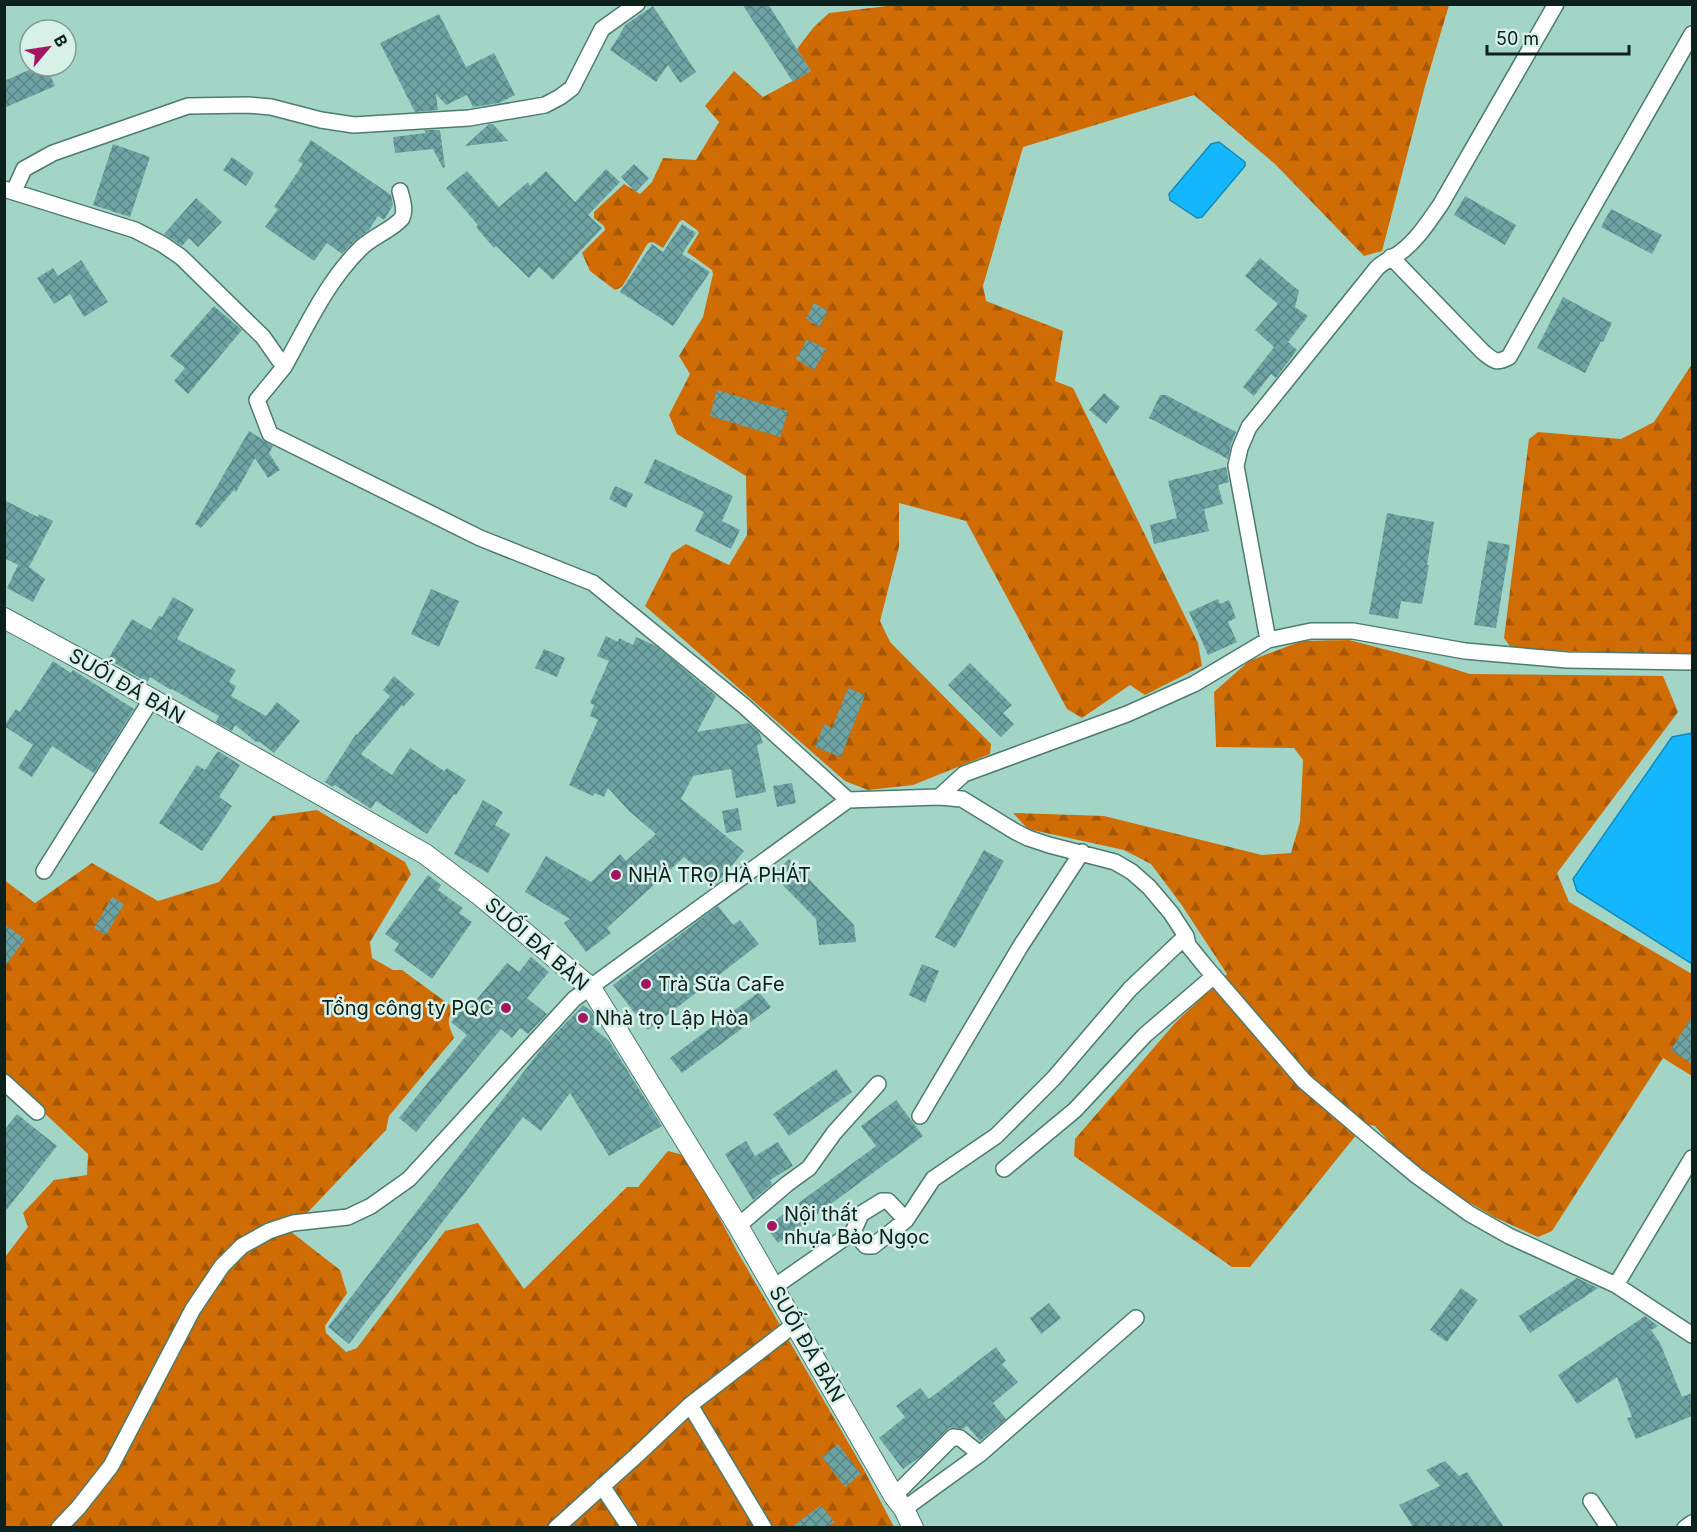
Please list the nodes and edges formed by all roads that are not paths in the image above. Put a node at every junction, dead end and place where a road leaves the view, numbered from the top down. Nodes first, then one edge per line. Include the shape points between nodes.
1 (637, 4) edge
2 (1556, 4) edge
3 (1692, 34) edge
4 (9, 190) edge
5 (400, 191) dead end
6 (1391, 256) junction
7 (284, 367) junction
8 (4, 618) edge
9 (1268, 640) junction
10 (1692, 662) edge
11 (151, 700) junction
12 (939, 797) junction
13 (848, 800) junction
14 (1082, 852) junction
15 (44, 871) dead end
16 (1186, 936) junction
17 (1214, 976) junction
18 (591, 988) junction
19 (4, 1082) edge
20 (878, 1084) dead end
21 (38, 1112) dead end
22 (920, 1116) dead end
23 (1692, 1158) edge
24 (1004, 1169) dead end
25 (906, 1220) junction
26 (738, 1226) junction
27 (853, 1232) junction
28 (1616, 1285) junction
29 (774, 1287) junction
30 (1136, 1318) dead end
31 (795, 1324) junction
32 (1692, 1335) edge
33 (690, 1405) junction
34 (980, 1454) junction
35 (602, 1486) junction
36 (899, 1502) junction
37 (1591, 1502) dead end
38 (1692, 1523) edge
39 (59, 1527) edge
40 (556, 1527) edge
41 (630, 1527) edge
42 (764, 1527) edge
43 (913, 1527) edge
44 (1609, 1527) edge
45 (1685, 1527) edge

1 - 4 street via 602,29 572,88 545,105 469,118 354,125 271,107 188,106 53,153 24,169
2 - 6 street via 1441,204 1400,253
3 - 6 street via 1509,357 1493,360 1483,352
4 - 7 street via 135,230 162,244 181,257 263,337
5 - 7 street via 402,217 362,248 334,279
6 - 9 street via 1377,268 1249,427 1240,448 1236,466
7 - 13 street via 257,400 270,434 480,538 593,583 744,706
8 - 11 street, SUỐI ĐÁ BÀN
9 - 10 street via 1311,631 1353,631 1476,652 1567,660
9 - 12 street via 1194,684 1127,714 964,774
11 - 15 street
11 - 18 street, SUỐI ĐÁ BÀN via 425,854
12 - 13 street
12 - 14 street via 962,799 1028,838
13 - 18 street
14 - 16 street via 1132,872 1149,887
14 - 22 street via 1020,947
16 - 17 street via 1188,945
16 - 25 street via 1130,989 1054,1078 996,1136 933,1179
17 - 24 street via 1145,1035 1075,1110
17 - 28 street via 1304,1081 1418,1176 1470,1214 1509,1236
18 - 26 street, SUỐI ĐÁ BÀN
18 - 39 street via 574,999 409,1179 348,1217 293,1223 269,1231 242,1246 222,1266 193,1309 111,1466
19 - 21 street
20 - 26 street via 834,1132 809,1168
23 - 28 street
25 - 27 street via 873,1245 866,1246
25 - 27 street via 888,1201 882,1201 861,1214
26 - 29 street, SUỐI ĐÁ BÀN
27 - 29 street
28 - 32 street
29 - 31 street, SUỐI ĐÁ BÀN
30 - 34 street
31 - 33 street
31 - 36 street, SUỐI ĐÁ BÀN
33 - 35 street
33 - 42 street
34 - 36 street
34 - 36 street via 953,1437
35 - 40 street
35 - 41 street
36 - 43 street, SUỐI ĐÁ BÀN
37 - 44 street
38 - 45 street

